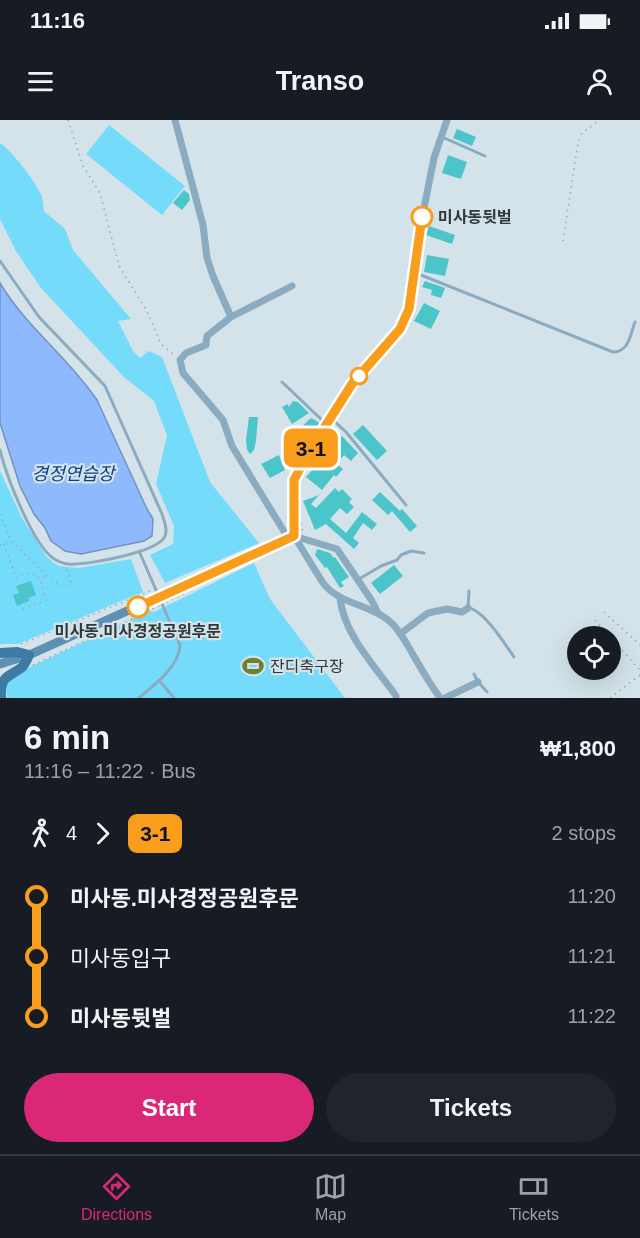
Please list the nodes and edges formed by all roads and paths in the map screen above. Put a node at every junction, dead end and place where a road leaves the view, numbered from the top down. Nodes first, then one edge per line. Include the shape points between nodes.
1 (68, 120) edge
2 (175, 120) edge
3 (447, 120) edge
4 (600, 120) edge
5 (441, 137) junction
6 (485, 156) dead end
7 (563, 241) dead end
8 (0, 261) edge
9 (414, 272) junction
10 (292, 286) dead end
11 (231, 317) junction
12 (635, 322) dead end
13 (180, 360) junction
14 (282, 382) dead end
15 (328, 421) junction
16 (0, 450) edge
17 (406, 505) dead end
18 (0, 514) edge
19 (291, 537) junction
20 (11, 541) junction
21 (4, 544) junction
22 (0, 545) edge
23 (139, 551) junction
24 (424, 553) dead end
25 (63, 562) junction
26 (47, 576) junction
27 (40, 579) junction
28 (357, 580) junction
29 (470, 591) dead end
30 (185, 594) dead end
31 (158, 597) junction
32 (340, 598) junction
33 (468, 608) junction
34 (23, 609) dead end
35 (604, 612) dead end
36 (378, 613) junction
37 (595, 620) dead end
38 (600, 626) edge
39 (400, 634) junction
40 (18, 645) dead end
41 (640, 645) edge
42 (621, 649) edge
43 (0, 653) edge
44 (514, 657) dead end
45 (31, 660) junction
46 (0, 664) edge
47 (640, 670) edge
48 (474, 674) dead end
49 (640, 675) edge
50 (159, 680) junction
51 (478, 682) junction
52 (487, 692) dead end
53 (396, 696) dead end
54 (1, 698) edge
55 (139, 698) edge
56 (174, 698) edge
57 (440, 698) edge
58 (445, 698) edge
59 (610, 698) edge

1 - 13 path via 80,158 100,193 118,266 141,301 161,344
2 - 11 street via 203,225 212,276
3 - 5 street
4 - 7 path via 582,133 578,143
5 - 6 lane
5 - 9 street
8 - 23 lane via 39,317 105,386 166,524 165,536 159,544
9 - 12 lane via 613,352 625,349
9 - 15 street via 409,309 400,329 352,384
10 - 11 street
11 - 13 street via 207,336 206,345 186,353
13 - 19 street via 183,373 223,420 232,446
14 - 15 lane
15 - 17 lane via 346,432
15 - 19 street via 294,480
16 - 25 lane via 6,475 28,520 48,554
18 - 20 path
19 - 28 street via 337,549
19 - 31 street
19 - 32 street via 323,583
20 - 21 path
20 - 26 path
21 - 22 path
21 - 27 path via 16,578 29,573
23 - 25 lane via 72,565
23 - 31 lane
24 - 28 lane via 411,551 401,555
25 - 26 path via 70,576 68,585 64,587
26 - 27 path
27 - 34 path via 46,600
28 - 36 street
29 - 33 lane
30 - 31 path
31 - 40 path
31 - 45 street
31 - 45 path
31 - 50 lane via 180,645 180,655
32 - 36 street
32 - 53 street via 351,631
33 - 39 street via 462,612 447,609 428,613
33 - 44 lane via 475,609
35 - 41 path
36 - 39 street
37 - 38 path
39 - 57 street
42 - 47 path
43 - 45 main road via 17,652
45 - 46 street
45 - 54 main road via 5,678
48 - 51 lane
49 - 59 path
50 - 55 lane
50 - 56 lane
51 - 52 lane
51 - 58 street

